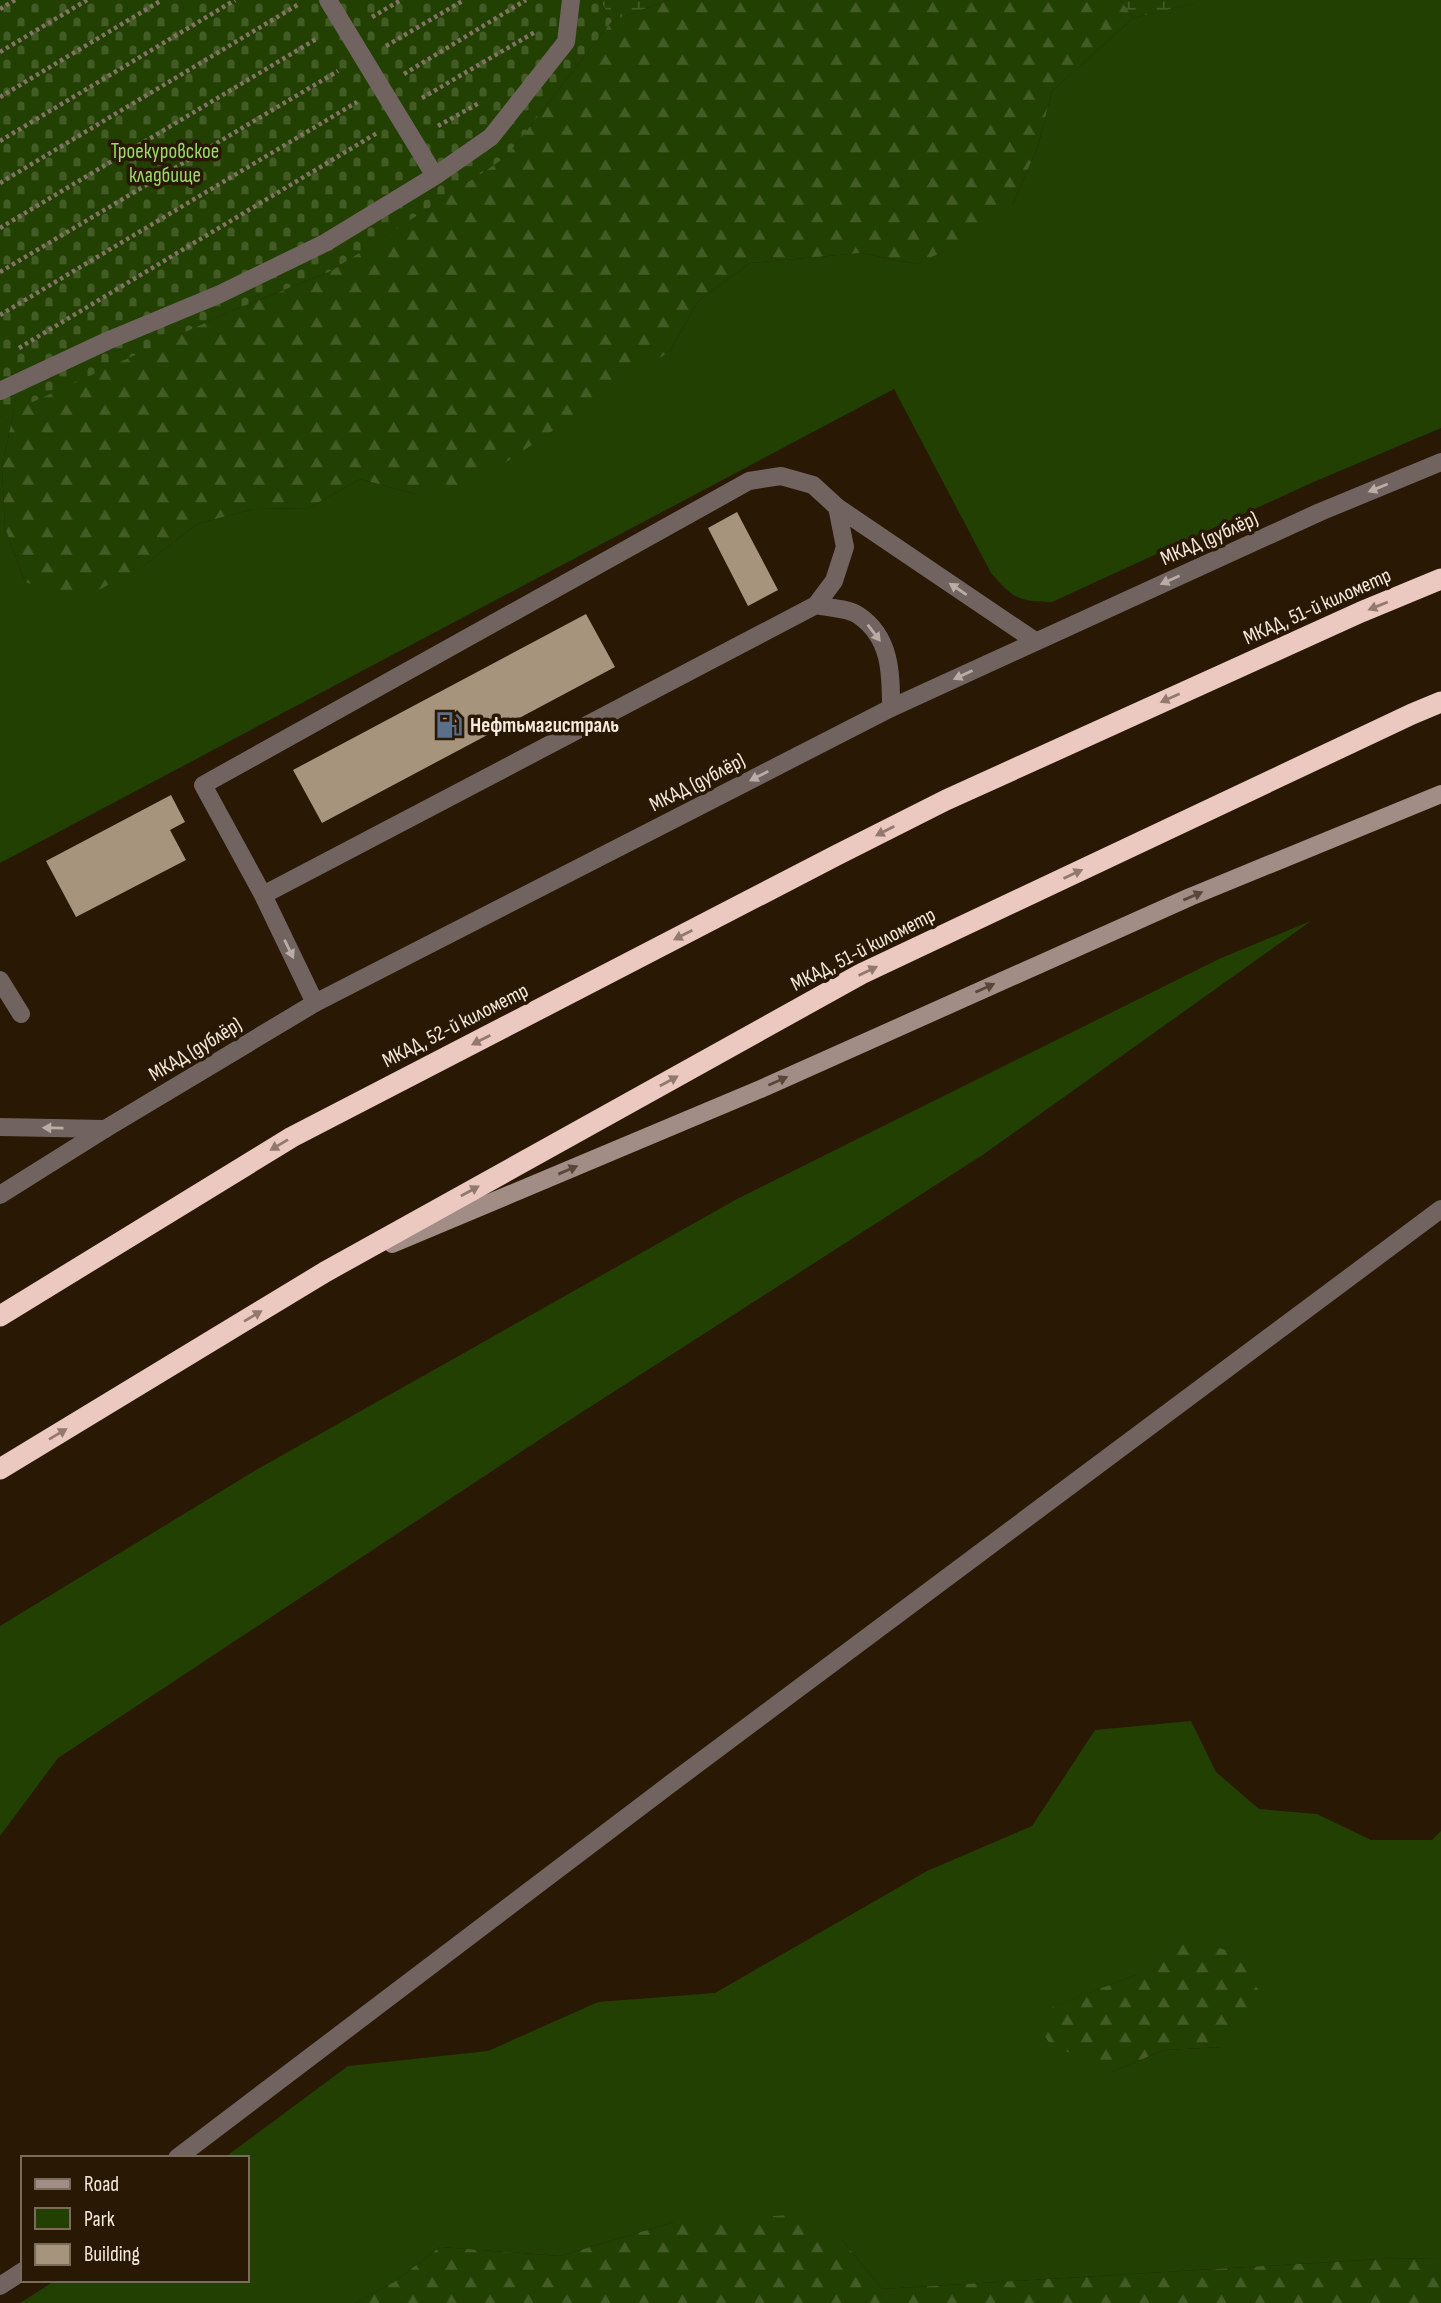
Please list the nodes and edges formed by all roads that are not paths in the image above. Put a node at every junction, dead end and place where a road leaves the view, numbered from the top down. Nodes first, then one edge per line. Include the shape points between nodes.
1 (328, 0) edge
2 (570, 6) edge
3 (435, 176) junction
4 (0, 391) edge
5 (1441, 462) edge
6 (837, 507) junction
7 (1441, 579) edge
8 (816, 605) junction
9 (1035, 641) junction
10 (1441, 702) edge
11 (891, 708) junction
12 (1441, 794) edge
13 (946, 800) joint
14 (263, 895) junction
15 (0, 981) edge
16 (316, 1003) junction
17 (21, 1014) dead end
18 (0, 1127) edge
19 (106, 1129) junction
20 (0, 1195) edge
21 (1441, 1209) edge
22 (325, 1272) junction
23 (0, 1316) edge
24 (0, 1469) edge
25 (180, 2156) edge
26 (21, 2272) edge
27 (0, 2286) edge

1 - 3 street
2 - 3 street via 566,42 491,137
3 - 4 street via 326,243
5 -> 9 street, МКАД (дублёр)
6 - 8 street via 845,547 835,582
9 -> 6 street
6 - 14 street via 813,485 781,476 749,481 203,785
7 -> 13 highway, МКАД, 51-й километр
8 -> 11 street via 857,613 879,635 891,667
8 - 14 street
9 -> 11 street, МКАД (дублёр)
22 -> 10 highway, МКАД, 51-й километр via 861,974
11 -> 16 street, МКАД (дублёр)
22 -> 12 street via 763,1088 1190,897
13 -> 23 highway, МКАД, 52-й километр via 292,1137
14 -> 16 street
15 - 17 street
16 - 19 street, МКАД (дублёр)
19 -> 18 street
19 - 20 street, МКАД (дублёр)
21 - 25 street
24 -> 22 highway
26 - 27 street

